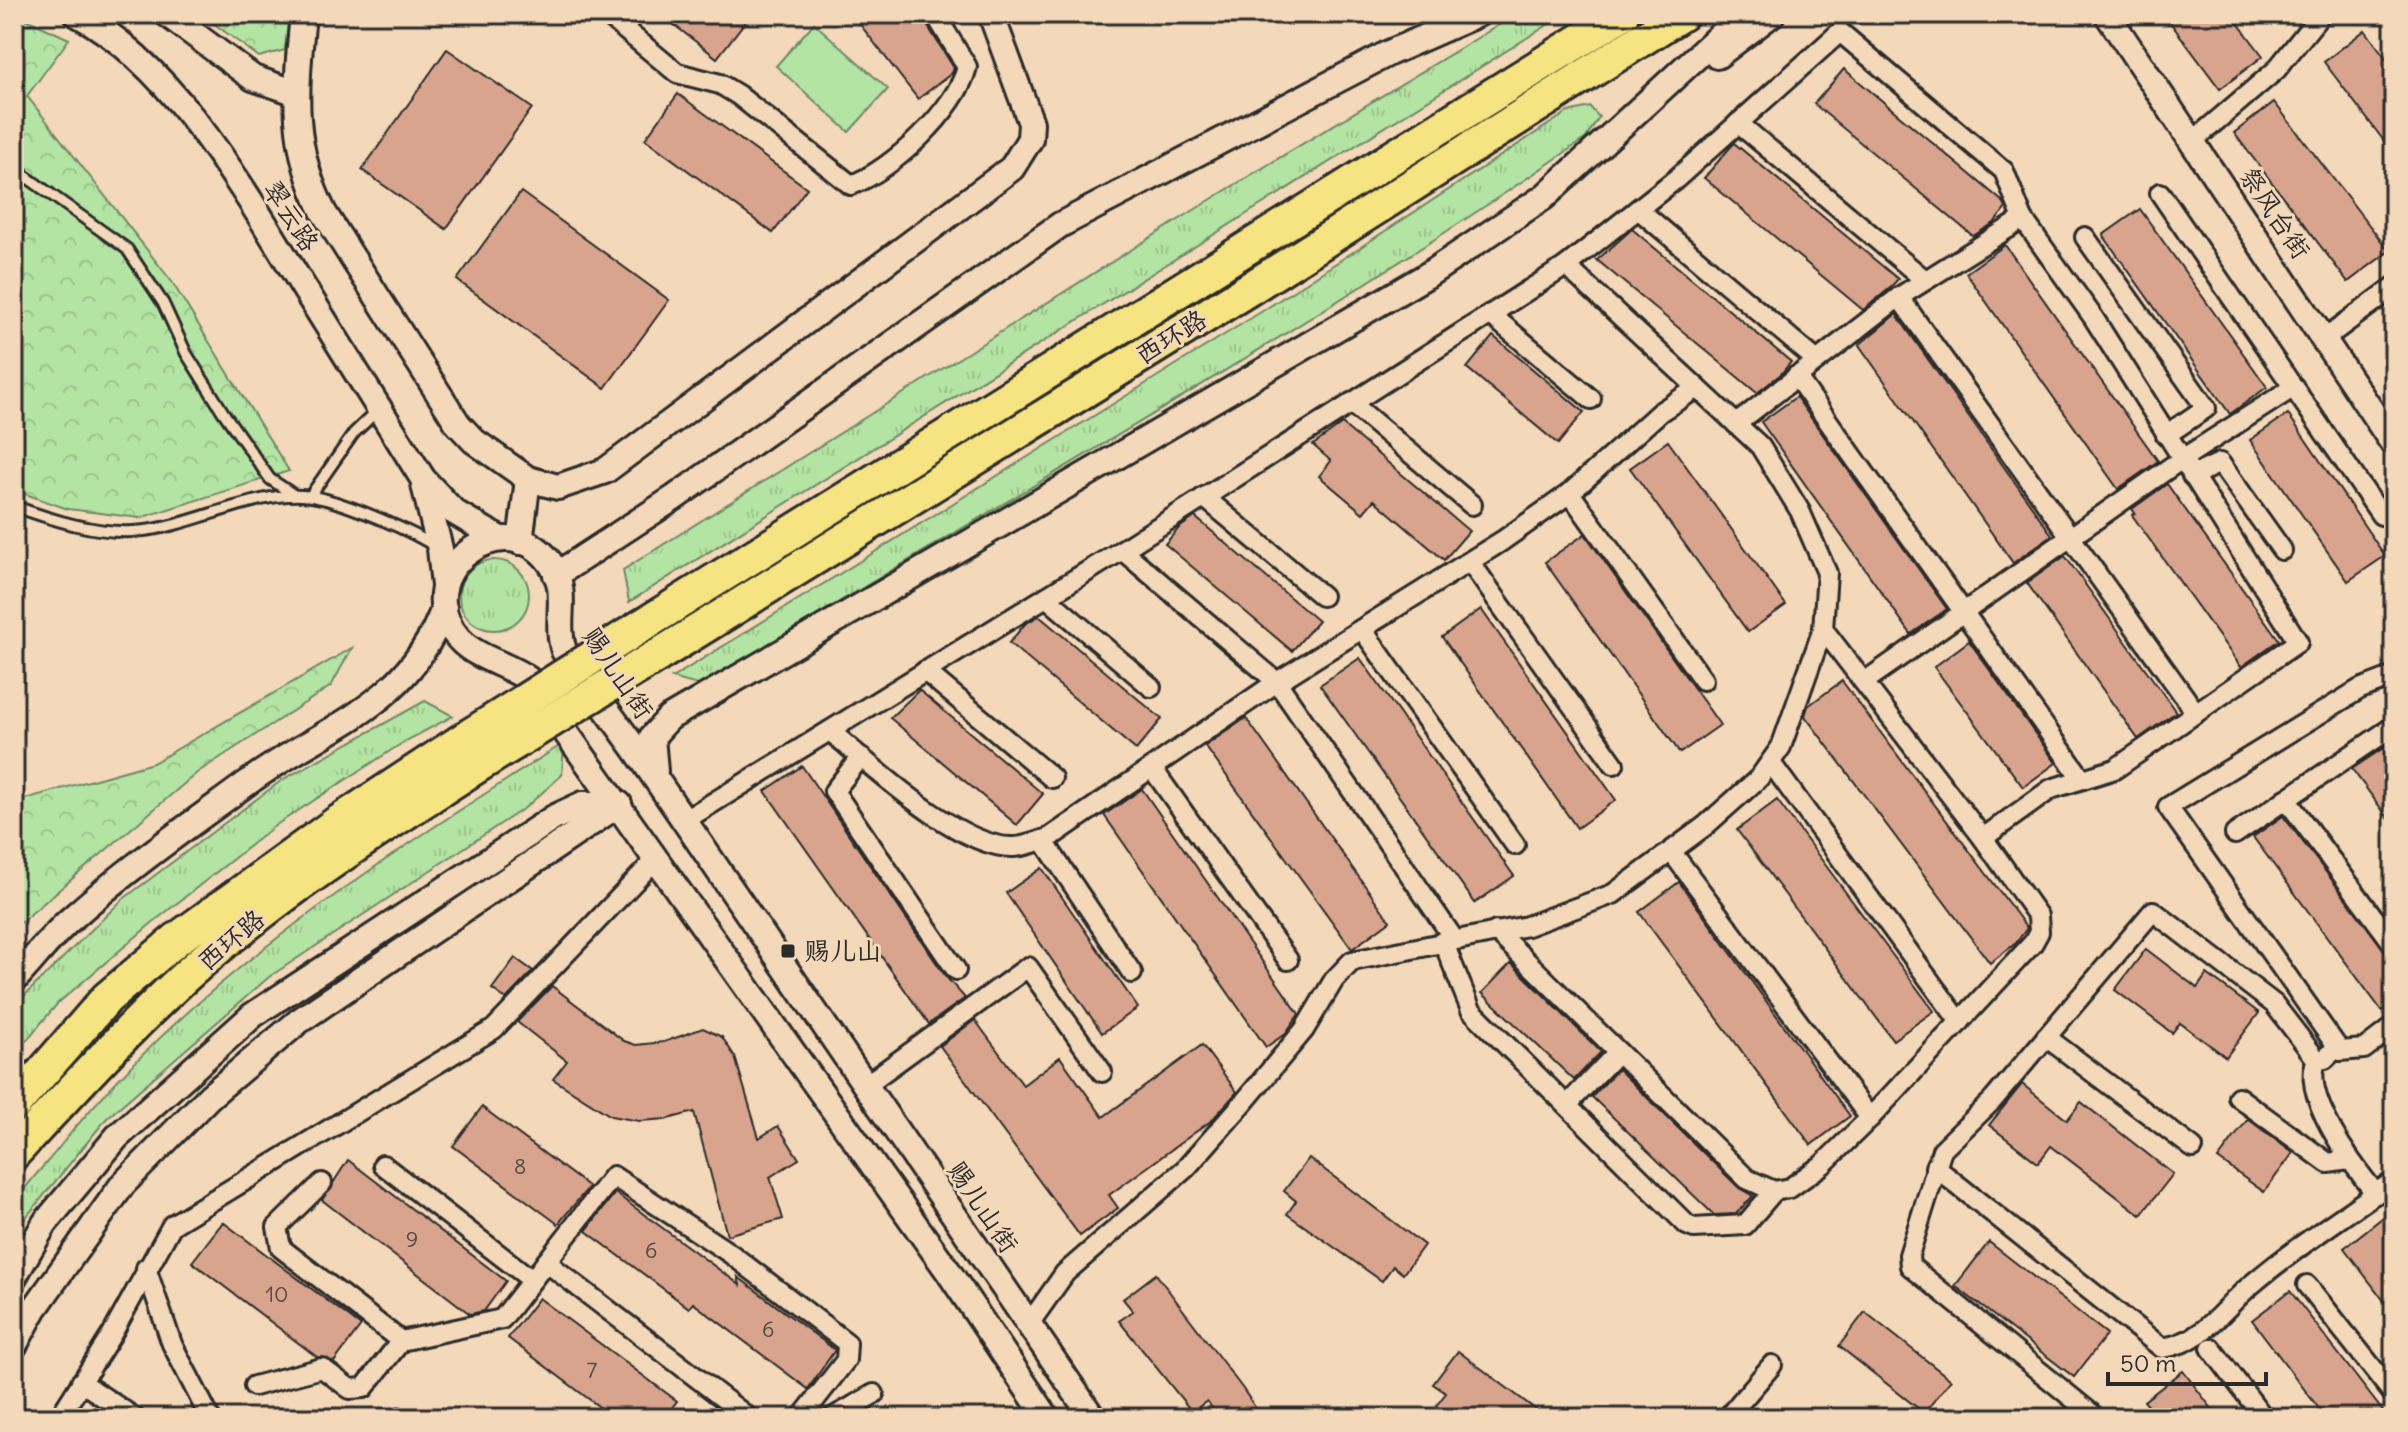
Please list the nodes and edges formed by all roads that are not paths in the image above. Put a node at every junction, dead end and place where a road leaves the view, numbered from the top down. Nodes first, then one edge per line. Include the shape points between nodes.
1 (77, 14) edge
2 (167, 14) edge
3 (303, 14) edge
4 (606, 14) edge
5 (935, 14) edge
6 (991, 14) edge
7 (1478, 14) edge
8 (1622, 14) edge
9 (1682, 14) edge
10 (1743, 14) edge
11 (1772, 14) edge
12 (2107, 14) edge
13 (2321, 14) edge
14 (297, 93) junction
15 (1738, 123) junction
16 (2193, 141) junction
17 (1603, 142) junction
18 (14, 168) edge
19 (2160, 193) dead end
20 (1638, 209) junction
21 (2023, 219) junction
22 (2085, 237) dead end
23 (1566, 266) junction
24 (1925, 280) junction
25 (2394, 287) edge
26 (1899, 297) junction
27 (1490, 314) junction
28 (2324, 339) junction
29 (1816, 360) junction
30 (1796, 376) junction
31 (2294, 387) junction
32 (1697, 388) junction
33 (1591, 399) dead end
34 (1351, 403) junction
35 (379, 409) junction
36 (1736, 424) junction
37 (2166, 435) junction
38 (2394, 445) edge
39 (2182, 459) junction
40 (2192, 476) junction
41 (423, 479) junction
42 (528, 479) junction
43 (1570, 493) junction
44 (295, 495) junction
45 (310, 496) junction
46 (1204, 497) junction
47 (1472, 505) dead end
48 (14, 506) edge
49 (2381, 515) dead end
50 (2070, 536) junction
51 (510, 540) junction
52 (440, 549) junction
53 (1122, 550) junction
54 (2282, 550) dead end
55 (1470, 562) junction
56 (556, 575) junction
57 (1322, 596) dead end
58 (1046, 597) junction
59 (444, 598) junction
60 (1964, 614) junction
61 (1362, 629) junction
62 (1823, 629) junction
63 (925, 671) junction
64 (2394, 676) edge
65 (1703, 680) dead end
66 (1277, 682) junction
67 (1864, 682) junction
68 (1151, 687) dead end
69 (2196, 713) junction
70 (830, 731) junction
71 (2392, 731) edge
72 (473, 751) junction
73 (861, 757) junction
74 (1771, 763) junction
75 (1614, 764) dead end
76 (1152, 768) junction
77 (656, 778) junction
78 (1052, 778) dead end
79 (2082, 779) junction
80 (2286, 799) junction
81 (619, 804) junction
82 (685, 820) junction
83 (2235, 834) dead end
84 (1983, 838) junction
85 (1043, 840) junction
86 (1515, 845) dead end
87 (1671, 851) junction
88 (657, 858) junction
89 (1496, 931) junction
90 (1448, 940) junction
91 (2394, 945) edge
92 (1288, 960) dead end
93 (956, 970) dead end
94 (1132, 973) dead end
95 (14, 980) edge
96 (1960, 1022) junction
97 (2394, 1026) edge
98 (2046, 1037) junction
99 (2337, 1047) junction
100 (1618, 1052) junction
101 (2317, 1060) junction
102 (1102, 1072) dead end
103 (867, 1084) junction
104 (2238, 1097) dead end
105 (14, 1105) edge
106 (1567, 1105) junction
107 (833, 1108) junction
108 (1870, 1118) junction
109 (2193, 1148) dead end
110 (14, 1153) edge
111 (2349, 1160) junction
112 (383, 1165) dead end
113 (1935, 1167) junction
114 (322, 1183) dead end
115 (1774, 1191) junction
116 (2385, 1194) edge
117 (546, 1262) junction
118 (146, 1268) junction
119 (14, 1277) edge
120 (532, 1280) junction
121 (2307, 1285) dead end
122 (1029, 1324) junction
123 (401, 1341) junction
124 (14, 1346) edge
125 (2211, 1348) dead end
126 (1772, 1365) dead end
127 (81, 1382) junction
128 (254, 1386) dead end
129 (874, 1394) dead end
130 (2394, 1395) edge
131 (2092, 1414) dead end
132 (59, 1418) edge
133 (135, 1418) edge
134 (210, 1418) edge
135 (749, 1418) edge
136 (801, 1418) edge
137 (832, 1418) edge
138 (1047, 1418) edge
139 (1093, 1418) edge
140 (1727, 1418) edge
141 (2264, 1418) edge

1 - 35 main road, 翠云路 via 109,31 188,112
2 - 14 main road via 253,78
3 - 14 main road
4 - 5 street via 677,73 720,84 738,95 851,185 872,178 943,113 962,88 967,67
6 - 42 main road via 1031,123 1030,139 1012,168 605,471 558,487
7 - 56 main road via 1389,53 1060,225 674,498
8 - 72 highway, 西环路, bridge via 643,625
9 - 72 highway, 西环路, bridge via 657,656
10 - 17 main road
11 - 17 main road
12 - 16 main road, 祭风台街
13 - 16 street via 2276,70
14 - 42 main road via 295,124 324,213 458,424 499,462
15 - 20 street
15 - 21 street via 1840,32 2004,171
15 - 24 street
16 - 28 main road, 祭风台街
17 - 77 main road via 1544,197 1426,276 669,718 652,737
18 - 44 lane via 127,249 223,412 270,479
19 - 31 street
20 - 23 street
20 - 29 street
21 - 24 street
21 - 37 street via 2093,317
22 - 37 street via 2206,408
23 - 27 street
23 - 32 street
24 - 26 street
25 - 28 street
26 - 29 street
26 - 50 street
27 - 33 street
27 - 34 street
28 - 38 main road, 祭风台街
29 - 30 street
30 - 36 street
30 - 60 street
31 - 39 street
31 - 49 street
32 - 36 street
32 - 43 street via 1660,412
34 - 46 street
34 - 47 street
35 - 41 main road, 翠云路
35 - 45 lane via 354,433
36 - 62 street via 1760,446 1800,511 1827,573
37 - 39 street
39 - 40 street
39 - 50 street
40 - 54 street via 2220,463
40 - 69 street via 2298,642
41 - 51 main road via 454,512
41 - 52 main road
42 - 51 main road
43 - 55 street
43 - 65 street
44 - 45 lane
44 - 48 lane via 141,531 103,531
45 - 52 lane
46 - 53 street
46 - 57 street
50 - 60 street
50 - 69 street
51 - 56 main road via 538,551
51 - 59 main road via 480,543 463,554 451,569
52 - 59 main road
53 - 58 street
53 - 66 street
55 - 61 street
55 - 75 street
56 - 77 main road, 赐儿山街 via 562,602 558,636 564,651
58 - 63 street
58 - 68 street
59 - 81 main road via 450,626 462,642 528,679
59 - 95 main road via 427,647 395,687 354,719 260,774 149,856 70,920
60 - 67 street
60 - 79 street
61 - 66 street
61 - 86 street
62 - 67 street
62 - 74 street via 1796,712
63 - 70 street
63 - 78 street
64 - 99 street via 2360,689 2168,807
66 - 76 street
66 - 90 street
67 - 84 street
69 - 79 street via 2115,769
70 - 73 street
70 - 82 street
71 - 80 street
72 - 105 highway, 西环路 via 338,822 177,939 107,998
72 - 110 highway, 西环路 via 377,831 261,914 163,997
73 - 85 street via 916,804 986,843 1014,847
73 - 93 street via 834,791
74 - 87 street
74 - 96 street
76 - 85 street
76 - 92 street
77 - 82 main road, 赐儿山街
79 - 84 street via 2051,789
80 - 83 street
80 - 91 street
81 - 88 main road
81 - 119 main road via 583,804 555,817 253,1015 117,1137 45,1223
81 - 124 main road via 299,1021 210,1096 123,1184
82 - 103 main road, 赐儿山街
84 - 96 street via 2038,916 2039,932
85 - 94 street
87 - 89 street via 1613,894 1527,926
87 - 108 street
88 - 107 main road
88 - 118 street via 494,1029 172,1225
89 - 90 street
89 - 100 street
90 - 106 street via 1471,1010
90 - 122 street via 1352,961 1304,1030 1186,1168 1065,1273
96 - 108 street
97 - 99 street via 2364,1049
98 - 101 street via 2153,911 2274,1004
98 - 109 street
98 - 113 street via 1993,1100 1949,1141
99 - 101 street
100 - 106 street
100 - 115 street via 1747,1179
101 - 111 street via 2313,1078 2331,1133
102 - 103 street via 1028,967
103 - 107 main road
103 - 122 main road, 赐儿山街
104 - 111 street via 2328,1163
106 - 115 street via 1687,1225 1745,1225
107 - 138 main road
108 - 115 street via 1822,1165 1790,1188
111 - 116 street
112 - 120 street
113 - 116 street via 2162,1348 2194,1338 2213,1325 2249,1286
113 - 131 street via 1910,1266
114 - 123 street via 277,1227 281,1248
117 - 120 street
117 - 135 street
117 - 136 street via 613,1176 731,1254 847,1343 846,1360
118 - 127 street
118 - 134 street via 172,1344
120 - 123 street via 502,1319
121 - 130 street
122 - 139 main road, 赐儿山街
123 - 128 street via 364,1388 350,1389 322,1368
125 - 141 street
126 - 140 street
127 - 132 street
127 - 133 street
129 - 137 street

